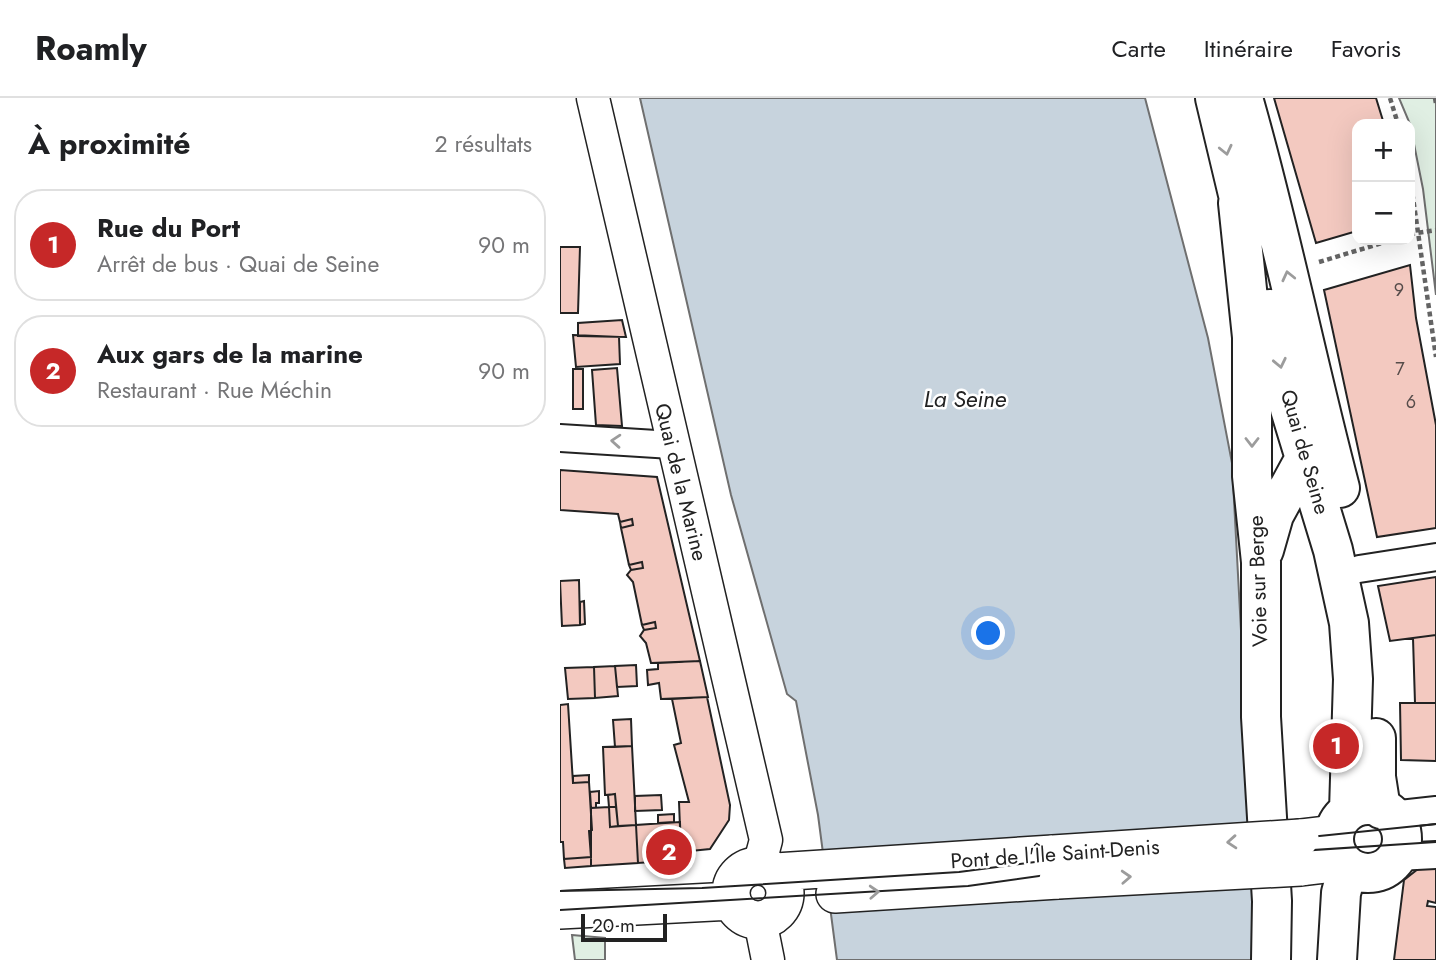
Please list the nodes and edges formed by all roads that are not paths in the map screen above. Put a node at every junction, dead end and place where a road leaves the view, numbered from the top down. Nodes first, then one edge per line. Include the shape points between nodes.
1 (593, 98) edge
2 (1215, 98) edge
3 (1243, 98) edge
4 (1238, 203) junction
5 (1308, 366) junction
6 (560, 438) edge
7 (672, 445) junction
8 (1305, 458) junction
9 (1436, 557) edge
10 (1261, 562) junction
11 (1359, 569) junction
12 (1436, 810) edge
13 (1352, 843) junction
14 (1436, 855) edge
15 (769, 889) junction
16 (560, 891) edge
17 (560, 909) edge
18 (768, 960) edge
19 (1271, 960) edge
20 (1337, 960) edge
21 (1359, 960) edge

1 - 7 street, Quai de la Marine
2 -> 4 main road, Quai de Seine
5 -> 3 main road, Quai de Seine via 1266,177
4 -> 8 main road, Quai de Seine via 1269,304
4 -> 10 main road, Voie sur Berge via 1252,337 1252,476
5 - 8 main road
5 - 11 main road, Quai de Seine
7 -> 6 street
7 - 15 street, Quai de la Marine via 766,841
8 - 10 main road via 1275,515
8 - 13 main road, Quai de Seine via 1349,623
9 - 11 street
10 - 19 main road, Voie sur Berge via 1261,717
11 - 13 main road, Quai de Seine via 1376,688 1376,777
12 - 13 street
13 - 14 street
13 - 15 main road, Pont de l'Île Saint-Denis, bridge
13 - 20 main road via 1341,893
13 - 21 main road via 1366,895
15 - 16 main road
15 - 17 main road
15 - 18 street

